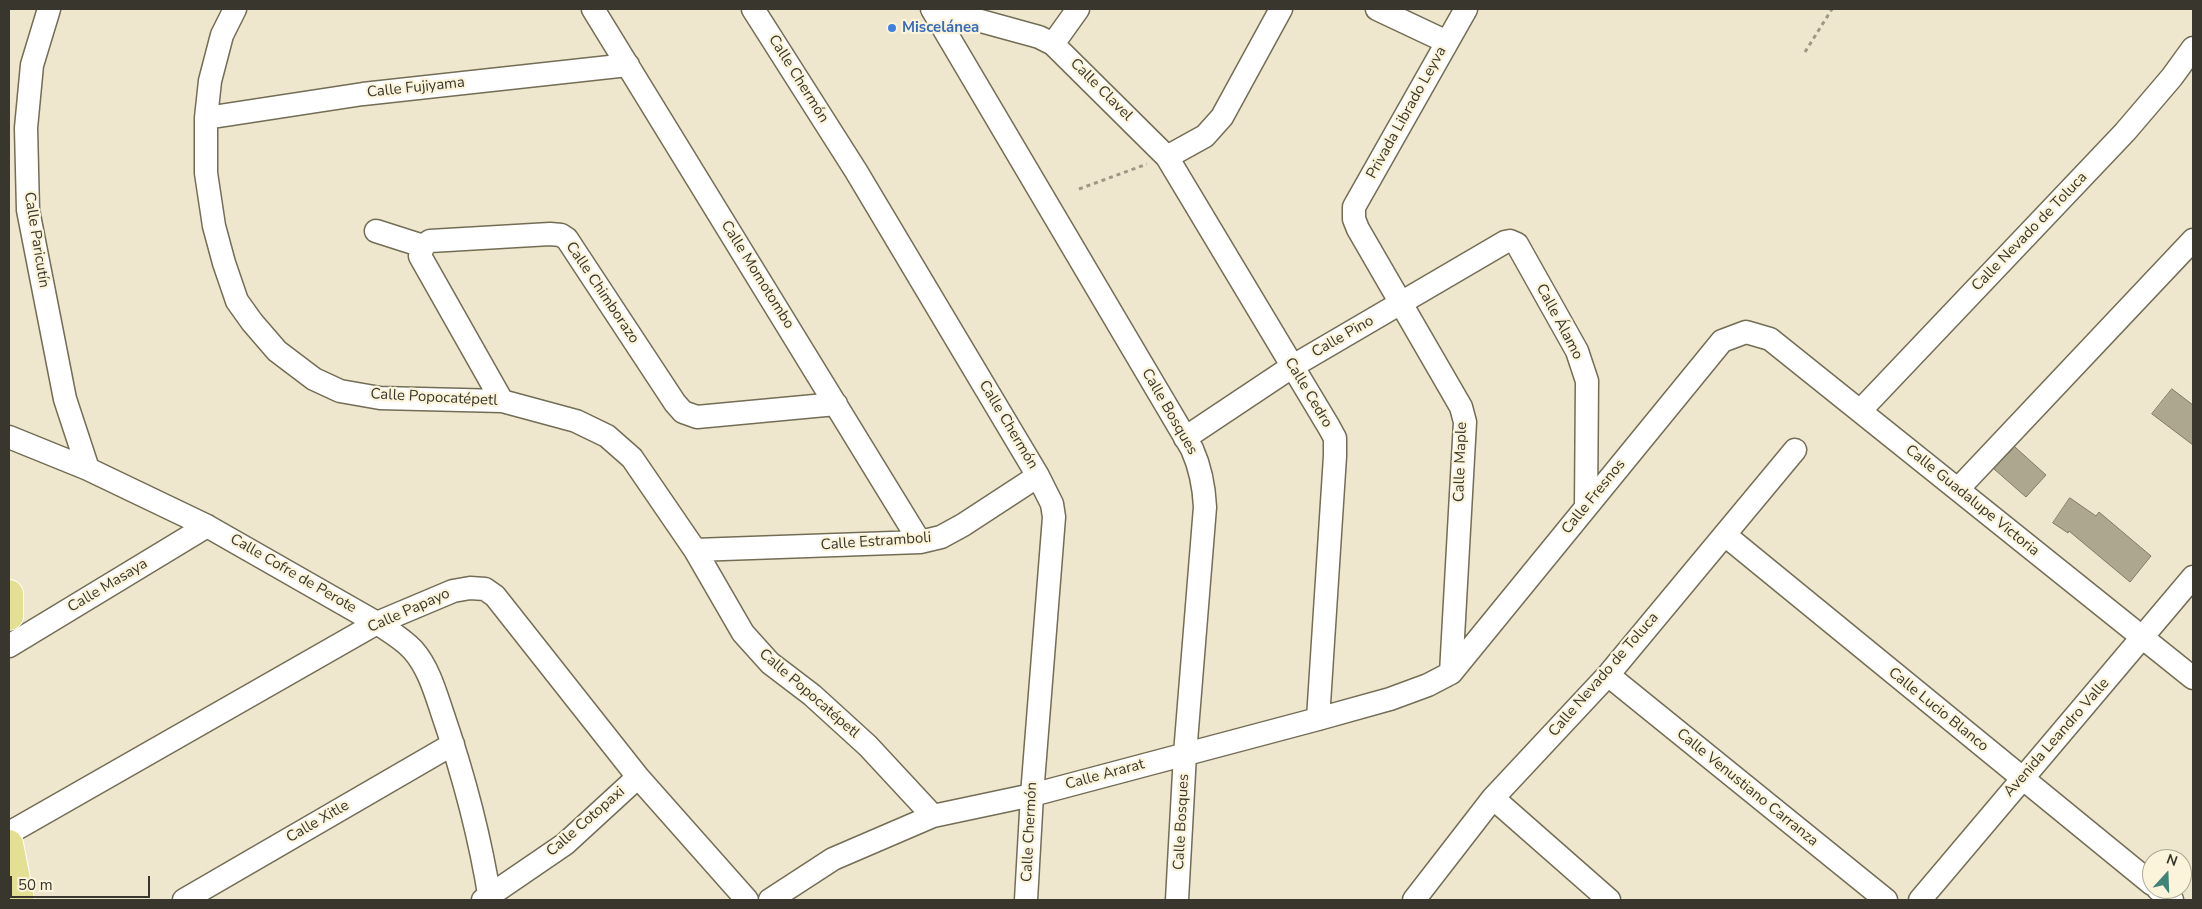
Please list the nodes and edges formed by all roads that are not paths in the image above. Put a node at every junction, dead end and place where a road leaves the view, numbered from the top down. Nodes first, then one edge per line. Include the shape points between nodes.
1 (49, 9) edge
2 (235, 9) edge
3 (593, 9) edge
4 (753, 9) edge
5 (932, 9) edge
6 (937, 9) edge
7 (1078, 9) edge
8 (1281, 9) edge
9 (1377, 9) edge
10 (1466, 9) edge
11 (1447, 42) junction
12 (1053, 44) junction
13 (2193, 48) edge
14 (628, 65) junction
15 (206, 118) junction
16 (1168, 157) junction
17 (1354, 219) joint
18 (376, 231) dead end
19 (2193, 240) edge
20 (1505, 242) joint
21 (423, 246) junction
22 (1401, 303) junction
23 (1746, 332) joint
24 (1293, 366) junction
25 (502, 401) junction
26 (836, 404) junction
27 (1860, 411) junction
28 (9, 437) edge
29 (1185, 438) junction
30 (1795, 450) dead end
31 (88, 469) junction
32 (1038, 476) junction
33 (1958, 489) junction
34 (1586, 507) junction
35 (207, 526) junction
36 (1725, 535) junction
37 (920, 542) junction
38 (695, 550) junction
39 (2193, 577) edge
40 (9, 594) edge
41 (9, 616) edge
42 (377, 623) junction
43 (2144, 637) junction
44 (9, 646) edge
45 (1451, 673) junction
46 (1608, 675) junction
47 (2193, 678) edge
48 (1318, 719) junction
49 (453, 744) junction
50 (1185, 754) junction
51 (638, 777) junction
52 (2022, 779) junction
53 (1032, 795) junction
54 (1493, 798) junction
55 (933, 816) junction
56 (9, 833) edge
57 (9, 844) edge
58 (2142, 876) edge
59 (487, 899) edge
60 (20, 900) edge
61 (184, 900) edge
62 (747, 900) edge
63 (770, 900) edge
64 (1026, 900) edge
65 (1177, 900) edge
66 (1414, 900) edge
67 (1609, 900) edge
68 (1886, 900) edge
69 (1920, 900) edge

1 - 31 street, Calle Paricutín via 32,65 26,128 28,210 65,399
2 - 15 street, Calle Popocatépetl via 222,35 210,81
3 - 14 street, Calle Momotombo
4 - 32 street, Calle Chermón via 856,170
5 - 29 street, Calle Bosques
6 - 12 street, Calle Clavel via 1039,37
7 - 12 street
8 - 16 street via 1222,117 1205,136
9 - 11 street
10 - 11 street, Privada Librado Leyva
11 - 17 street, Privada Librado Leyva via 1354,207
12 - 16 street, Calle Clavel
13 - 27 street, Calle Nevado de Toluca via 2126,132
14 - 15 street, Calle Fujiyama via 363,94
14 - 26 street, Calle Momotombo
15 - 25 street, Calle Popocatépetl via 206,173 214,226 224,263 237,301 277,351 314,378 340,391 380,398
16 - 24 street, Calle Cedro
17 - 22 street, Calle Maple
18 - 21 street
19 - 33 street
20 - 22 street, Calle Pino
20 - 34 street, Calle Álamo via 1517,244 1584,369 1587,381
21 - 25 street via 420,256
21 - 26 street, Calle Chimborazo via 430,241 561,235 567,239 683,412 697,417
22 - 24 street, Calle Pino
22 - 45 street, Calle Maple via 1461,407 1465,422
23 - 27 street, Calle Guadalupe Victoria via 1770,339
23 - 34 street, Calle Fresnos via 1722,341
24 - 29 street, Calle Pino
24 - 48 street, Calle Cedro via 1335,438
25 - 38 street, Calle Popocatépetl via 576,421 607,436 632,458
26 - 37 street, Calle Momotombo
27 - 33 street, Calle Guadalupe Victoria
28 - 31 street, Calle Cofre de Perote
29 - 50 street, Calle Bosques via 1204,483 1205,507
30 - 36 street, Calle Nevado de Toluca
31 - 35 street, Calle Cofre de Perote
32 - 37 street, Calle Estramboli via 963,525 941,537
32 - 53 street, Calle Chermón via 1052,504 1054,517
33 - 43 street, Calle Guadalupe Victoria
34 - 45 street, Calle Fresnos
35 - 42 street, Calle Cofre de Perote
35 - 44 street, Calle Masaya
36 - 46 street, Calle Nevado de Toluca
36 - 52 street, Calle Lucio Blanco
37 - 38 street, Calle Estramboli
38 - 55 street, Calle Popocatépetl via 743,633 770,663 812,695 868,746
39 - 43 street, Avenida Leandro Valle
40 - 41 main road
42 - 49 street, Calle Cofre de Perote via 414,650 430,677
42 - 51 street, Calle Papayo via 453,591 485,589 495,596
42 - 56 street, Calle Papayo
43 - 47 street, Calle Guadalupe Victoria
43 - 52 street, Avenida Leandro Valle
45 - 48 street, Calle Ararat via 1390,699
46 - 54 street, Calle Nevado de Toluca
46 - 68 street, Calle Venustiano Carranza
48 - 50 street, Calle Ararat
49 - 59 street, Calle Cofre de Perote via 473,816
49 - 61 street, Calle Xitle
50 - 53 street, Calle Ararat
50 - 65 street, Calle Bosques
51 - 59 street, Calle Cotopaxi via 565,844
51 - 62 street, Calle Papayo
52 - 58 street, Calle Lucio Blanco
52 - 69 street, Avenida Leandro Valle
53 - 55 street, Calle Ararat
53 - 64 street, Calle Chermón
54 - 66 street, Calle Nevado de Toluca
54 - 67 street
55 - 63 street, Calle Ararat via 833,859
57 - 60 main road

